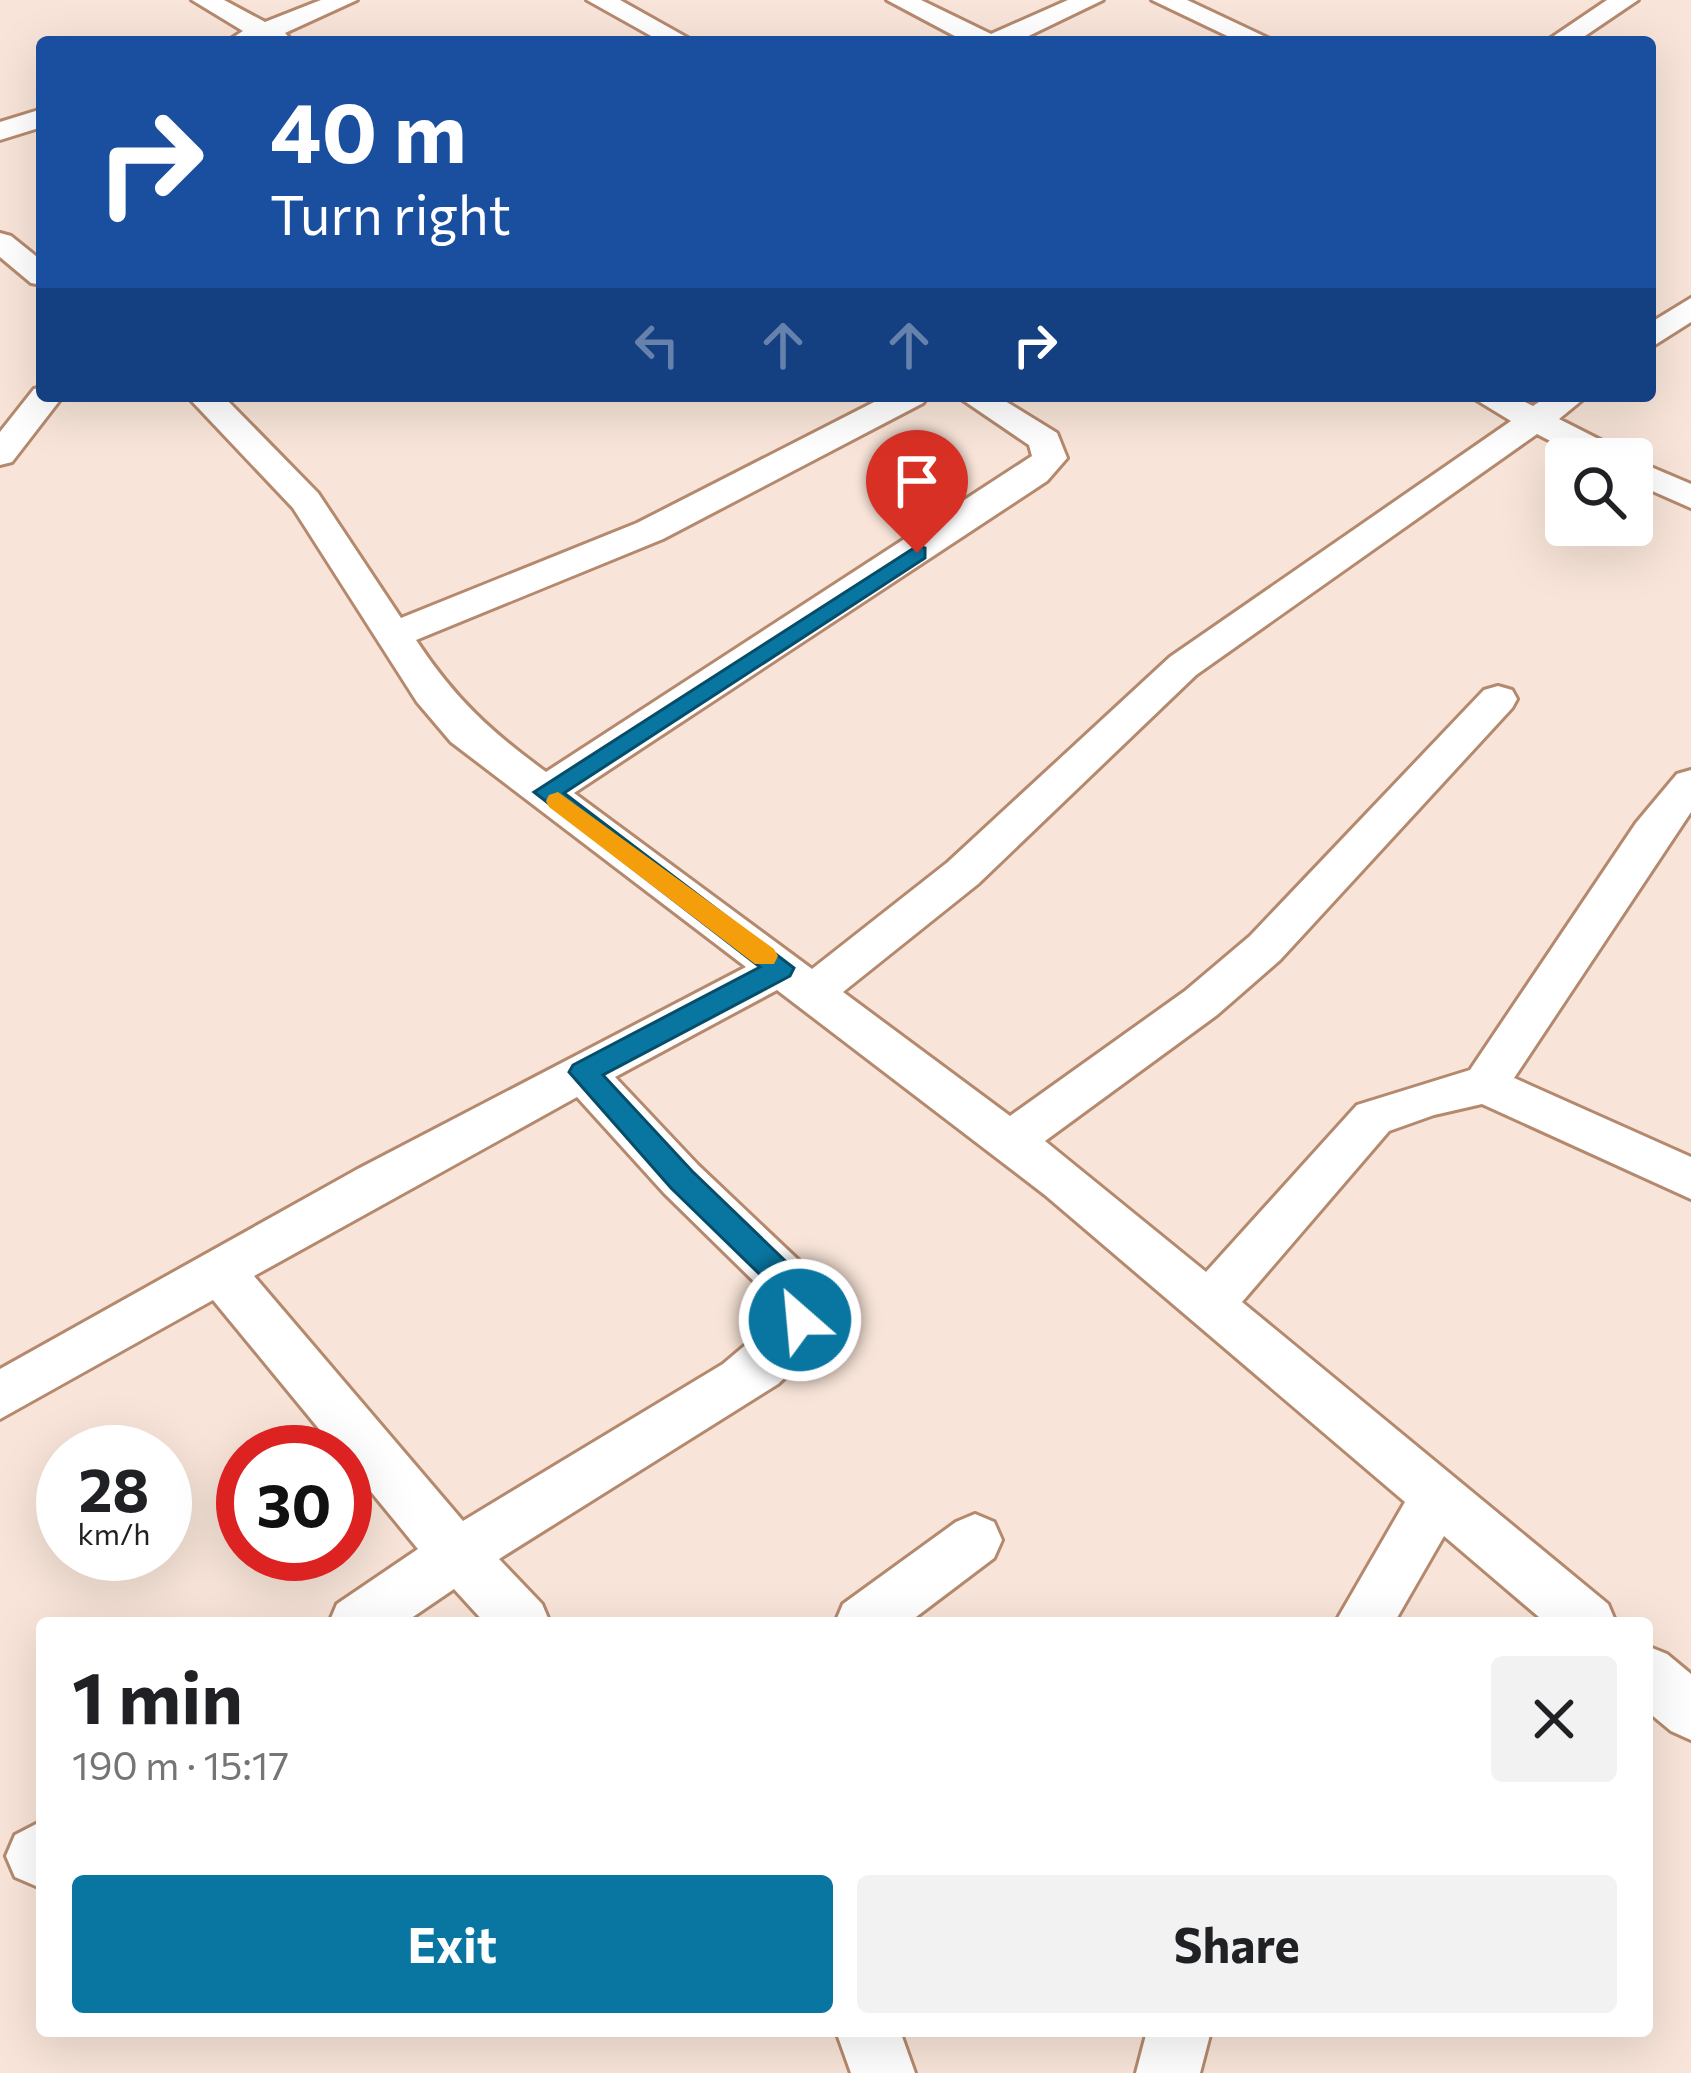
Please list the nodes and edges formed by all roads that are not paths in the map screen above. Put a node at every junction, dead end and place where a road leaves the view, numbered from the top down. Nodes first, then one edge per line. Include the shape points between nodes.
1 (205, 0) edge
2 (600, 0) edge
3 (900, 0) edge
4 (1090, 0) edge
5 (1166, 0) edge
6 (1625, 0) edge
7 (339, 1) edge
8 (258, 36) edge
9 (268, 36) edge
10 (670, 36) edge
11 (977, 36) edge
12 (1004, 36) edge
13 (1249, 36) edge
14 (1568, 36) edge
15 (36, 118) edge
16 (0, 132) edge
17 (0, 242) edge
18 (36, 271) edge
19 (40, 402) edge
20 (210, 402) edge
21 (899, 402) edge
22 (984, 402) edge
23 (1498, 402) edge
24 (1562, 402) edge
25 (1535, 422) junction
26 (1568, 438) edge
27 (3, 441) edge
28 (1653, 479) edge
29 (1691, 497) edge
30 (396, 634) junction
31 (1498, 699) dead end
32 (1691, 784) edge
33 (546, 792) junction
34 (797, 980) junction
35 (583, 1072) junction
36 (1485, 1085) junction
37 (1010, 1141) junction
38 (1691, 1179) edge
39 (219, 1271) junction
40 (1209, 1304) junction
41 (0, 1396) edge
42 (1438, 1496) junction
43 (975, 1540) dead end
44 (456, 1552) junction
45 (365, 1617) edge
46 (516, 1617) edge
47 (871, 1617) edge
48 (1367, 1617) edge
49 (1581, 1617) edge
50 (1653, 1678) edge
51 (1691, 1712) edge
52 (870, 2037) edge
53 (1177, 2037) edge
54 (883, 2073) edge
55 (1168, 2073) edge

1 - 8 street
2 - 10 street
3 - 11 street
4 - 12 street
5 - 13 street
6 - 14 street
7 - 9 street
15 - 16 street
17 - 18 street
19 - 27 street
20 - 30 street via 306,501
21 - 30 street via 650,531
22 - 33 street via 1045,440 1050,458 1035,474
23 - 25 street
24 - 25 street
25 - 26 street
25 - 34 street via 1183,666 963,873
28 - 29 street
30 - 33 street via 430,693 465,732
31 - 37 street via 1265,947
32 - 36 street
33 - 34 street
34 - 35 street
34 - 37 street
35 - 39 street
35 - 44 street via 794,1288 800,1320 792,1338 744,1376
36 - 38 street
36 - 40 street via 1373,1118
37 - 40 street
39 - 41 street
39 - 44 street
40 - 42 street
42 - 48 street
42 - 49 street
43 - 47 street
44 - 45 street
44 - 46 street
50 - 51 street
52 - 54 street
53 - 55 street

